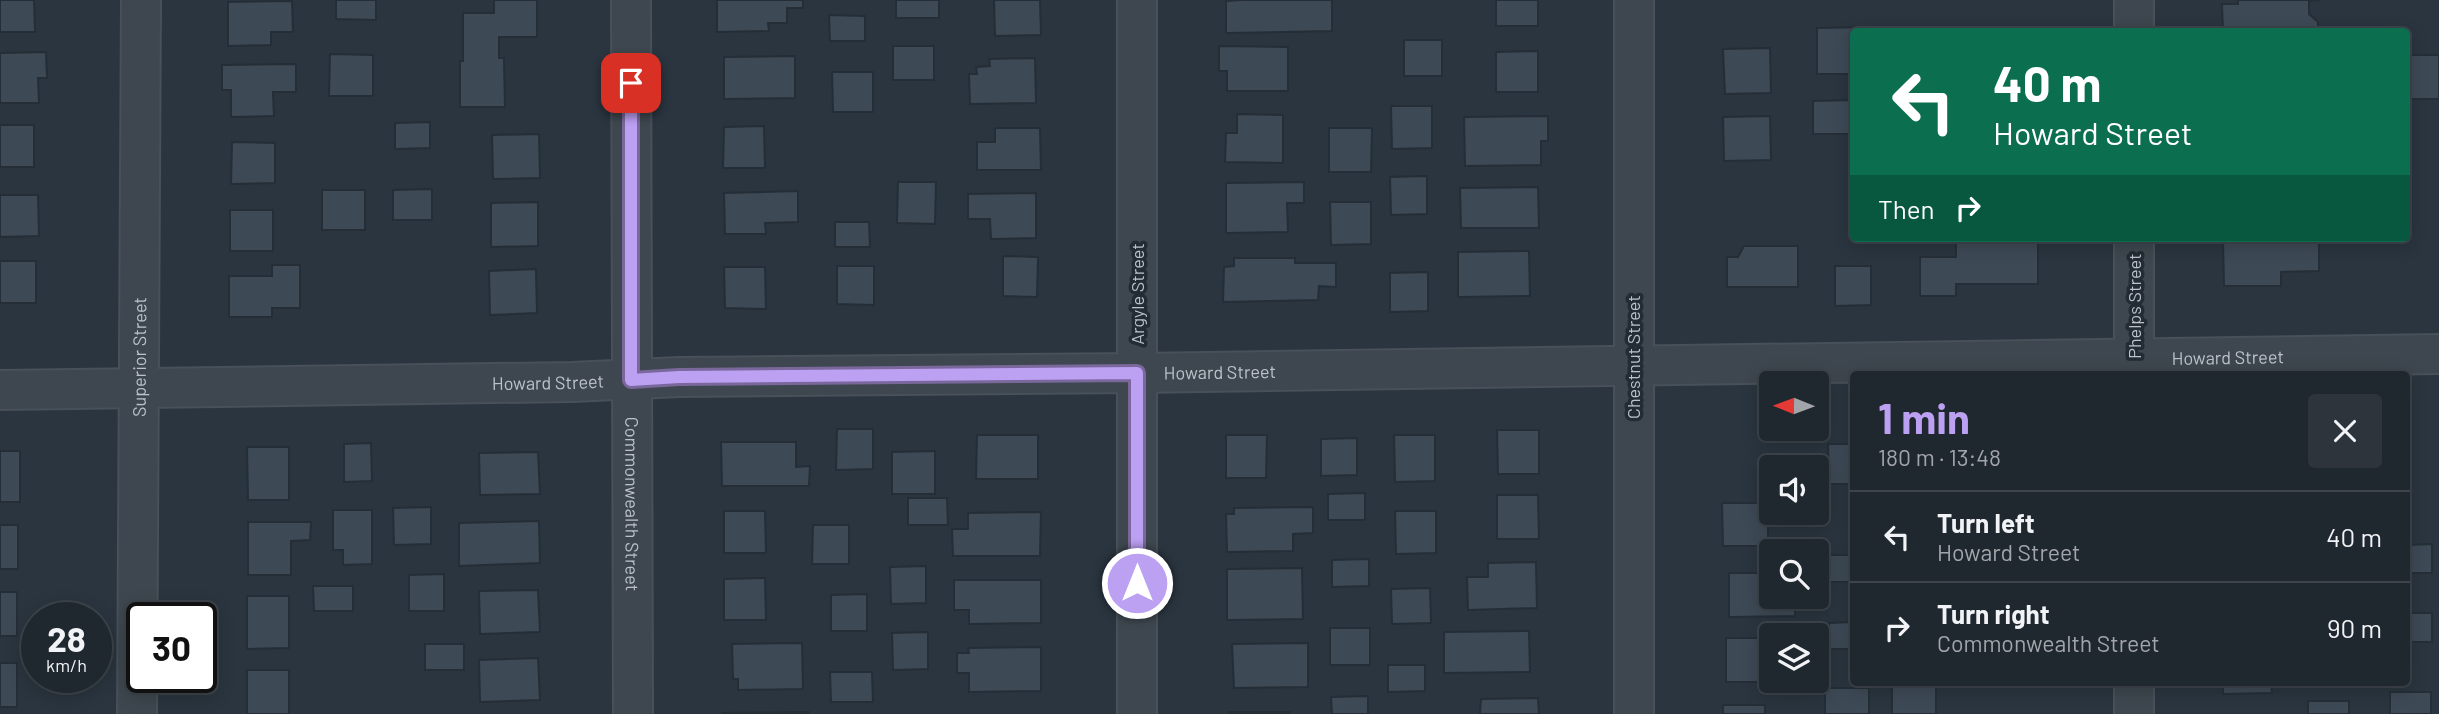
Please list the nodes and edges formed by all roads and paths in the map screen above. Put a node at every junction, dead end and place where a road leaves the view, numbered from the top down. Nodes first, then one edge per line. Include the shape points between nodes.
1 (141, 0) edge
2 (631, 0) edge
3 (1137, 0) edge
4 (1634, 0) edge
5 (2134, 0) edge
6 (2134, 28) edge
7 (2134, 242) edge
8 (2439, 354) edge
9 (1634, 365) junction
10 (2134, 366) edge
11 (1137, 373) junction
12 (631, 380) junction
13 (139, 388) junction
14 (0, 390) edge
15 (2134, 686) edge
16 (137, 714) edge
17 (633, 714) edge
18 (1137, 714) edge
19 (1634, 714) edge
20 (2134, 714) edge

1 - 13 street, Superior Street
2 - 12 street, Commonwealth Street
3 - 11 street, Argyle Street
4 - 9 street, Chestnut Street
5 - 6 street
7 - 10 street, Phelps Street
8 - 10 street, Howard Street
9 - 10 street, Howard Street
9 - 11 street, Howard Street
9 - 19 street, Chestnut Street
11 - 12 street, Howard Street
11 - 18 street, Argyle Street
12 - 13 street, Howard Street
12 - 17 street, Commonwealth Street
13 - 14 street, Howard Street
13 - 16 street, Superior Street
15 - 20 street

